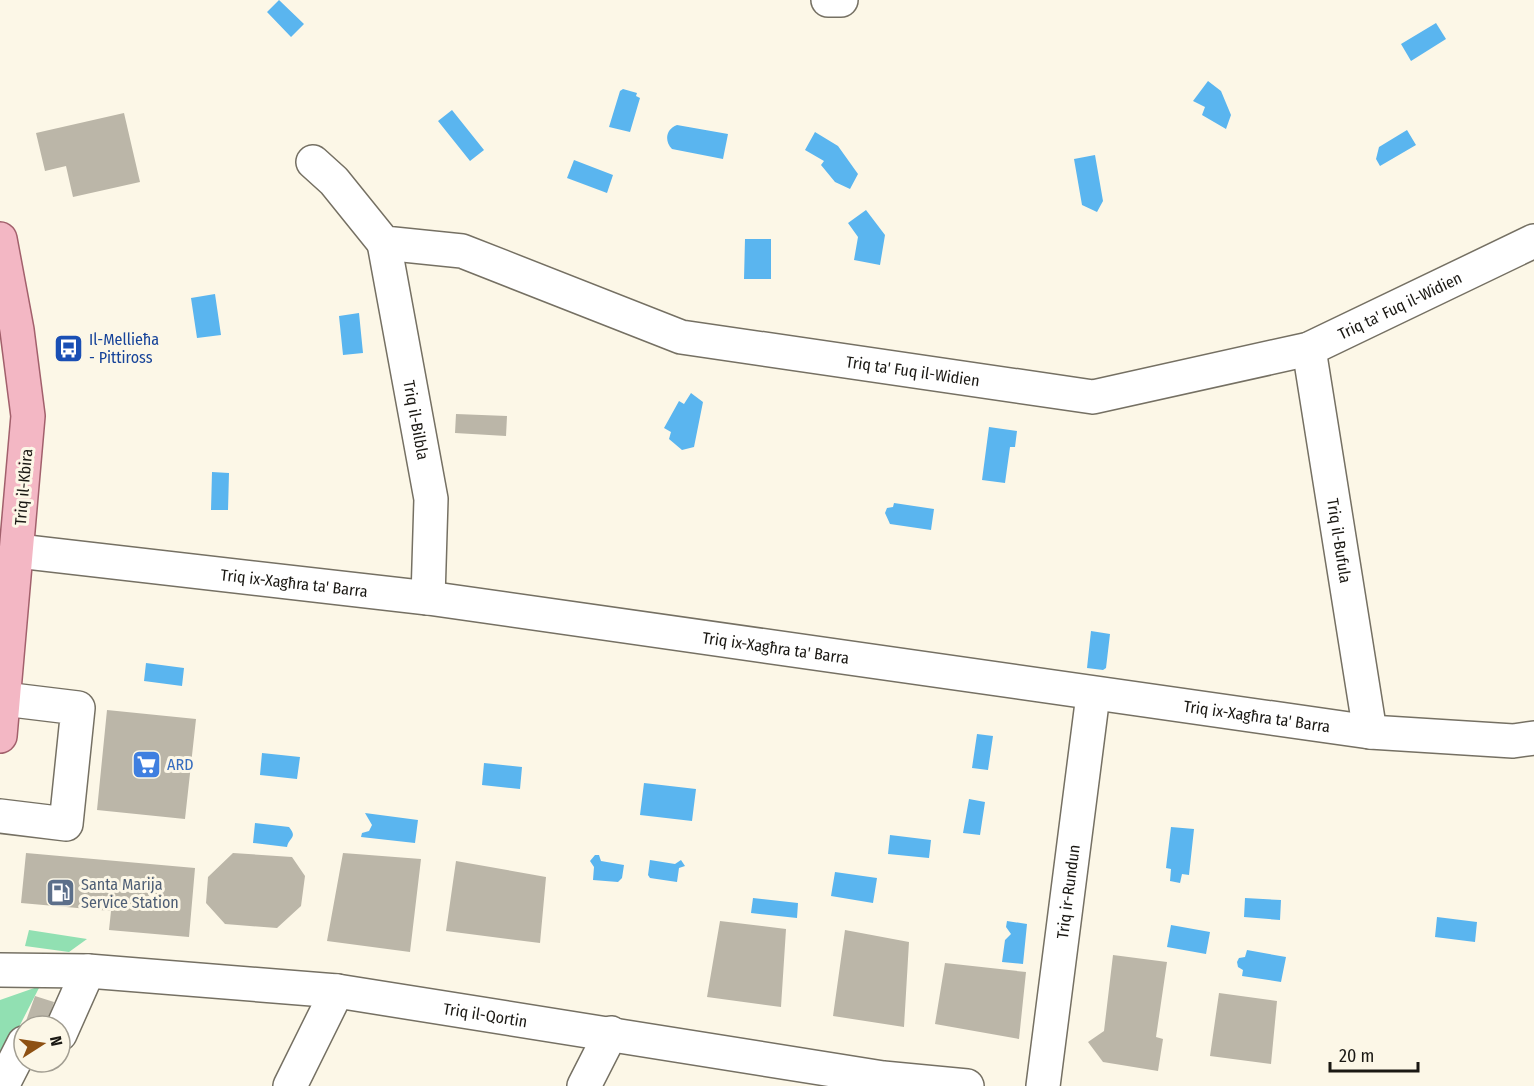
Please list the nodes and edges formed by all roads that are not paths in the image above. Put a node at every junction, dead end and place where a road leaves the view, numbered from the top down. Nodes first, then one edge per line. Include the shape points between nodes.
1 (828, 0) edge
2 (841, 0) edge
3 (314, 162) dead end
4 (0, 239) edge
5 (1534, 240) edge
6 (384, 243) junction
7 (8, 332) edge
8 (1309, 349) junction
9 (18, 551) junction
10 (428, 598) junction
11 (1093, 695) junction
12 (4, 699) junction
13 (1370, 732) junction
14 (0, 736) edge
15 (1534, 738) edge
16 (0, 816) edge
17 (0, 970) edge
18 (88, 971) junction
19 (337, 991) junction
20 (69, 1014) edge
21 (611, 1033) junction
22 (12, 1066) edge
23 (880, 1082) edge
24 (2, 1086) edge
25 (290, 1086) edge
26 (584, 1086) edge
27 (967, 1086) edge
28 (1043, 1086) edge

1 - 2 street
3 - 6 street
4 - 7 main road, Triq il-Kbira
5 - 8 street, Triq ta' Fuq il-Widien
6 - 8 street, Triq ta' Fuq il-Widien via 462,251 681,338 1093,397
6 - 10 street, Triq il-Bilbla via 431,499
7 - 9 main road, Triq il-Kbira via 28,416
8 - 13 street, Triq il-Bufula
9 - 10 street, Triq ix-Xagħra ta' Barra
9 - 12 main road, Triq il-Kbira
10 - 11 street, Triq ix-Xagħra ta' Barra
11 - 13 street, Triq ix-Xagħra ta' Barra
11 - 28 street, Triq ir-Rundun
12 - 14 main road, Triq il-Kbira
12 - 16 street via 78,708 66,824
13 - 15 street, Triq ix-Xagħra ta' Barra via 1513,741
17 - 18 street, Triq il-Qortin
18 - 19 street, Triq il-Qortin
18 - 20 street
19 - 21 street, Triq il-Qortin
19 - 25 street
21 - 23 street, Triq il-Qortin
21 - 26 street
22 - 24 street
23 - 27 street, Triq il-Qortin

